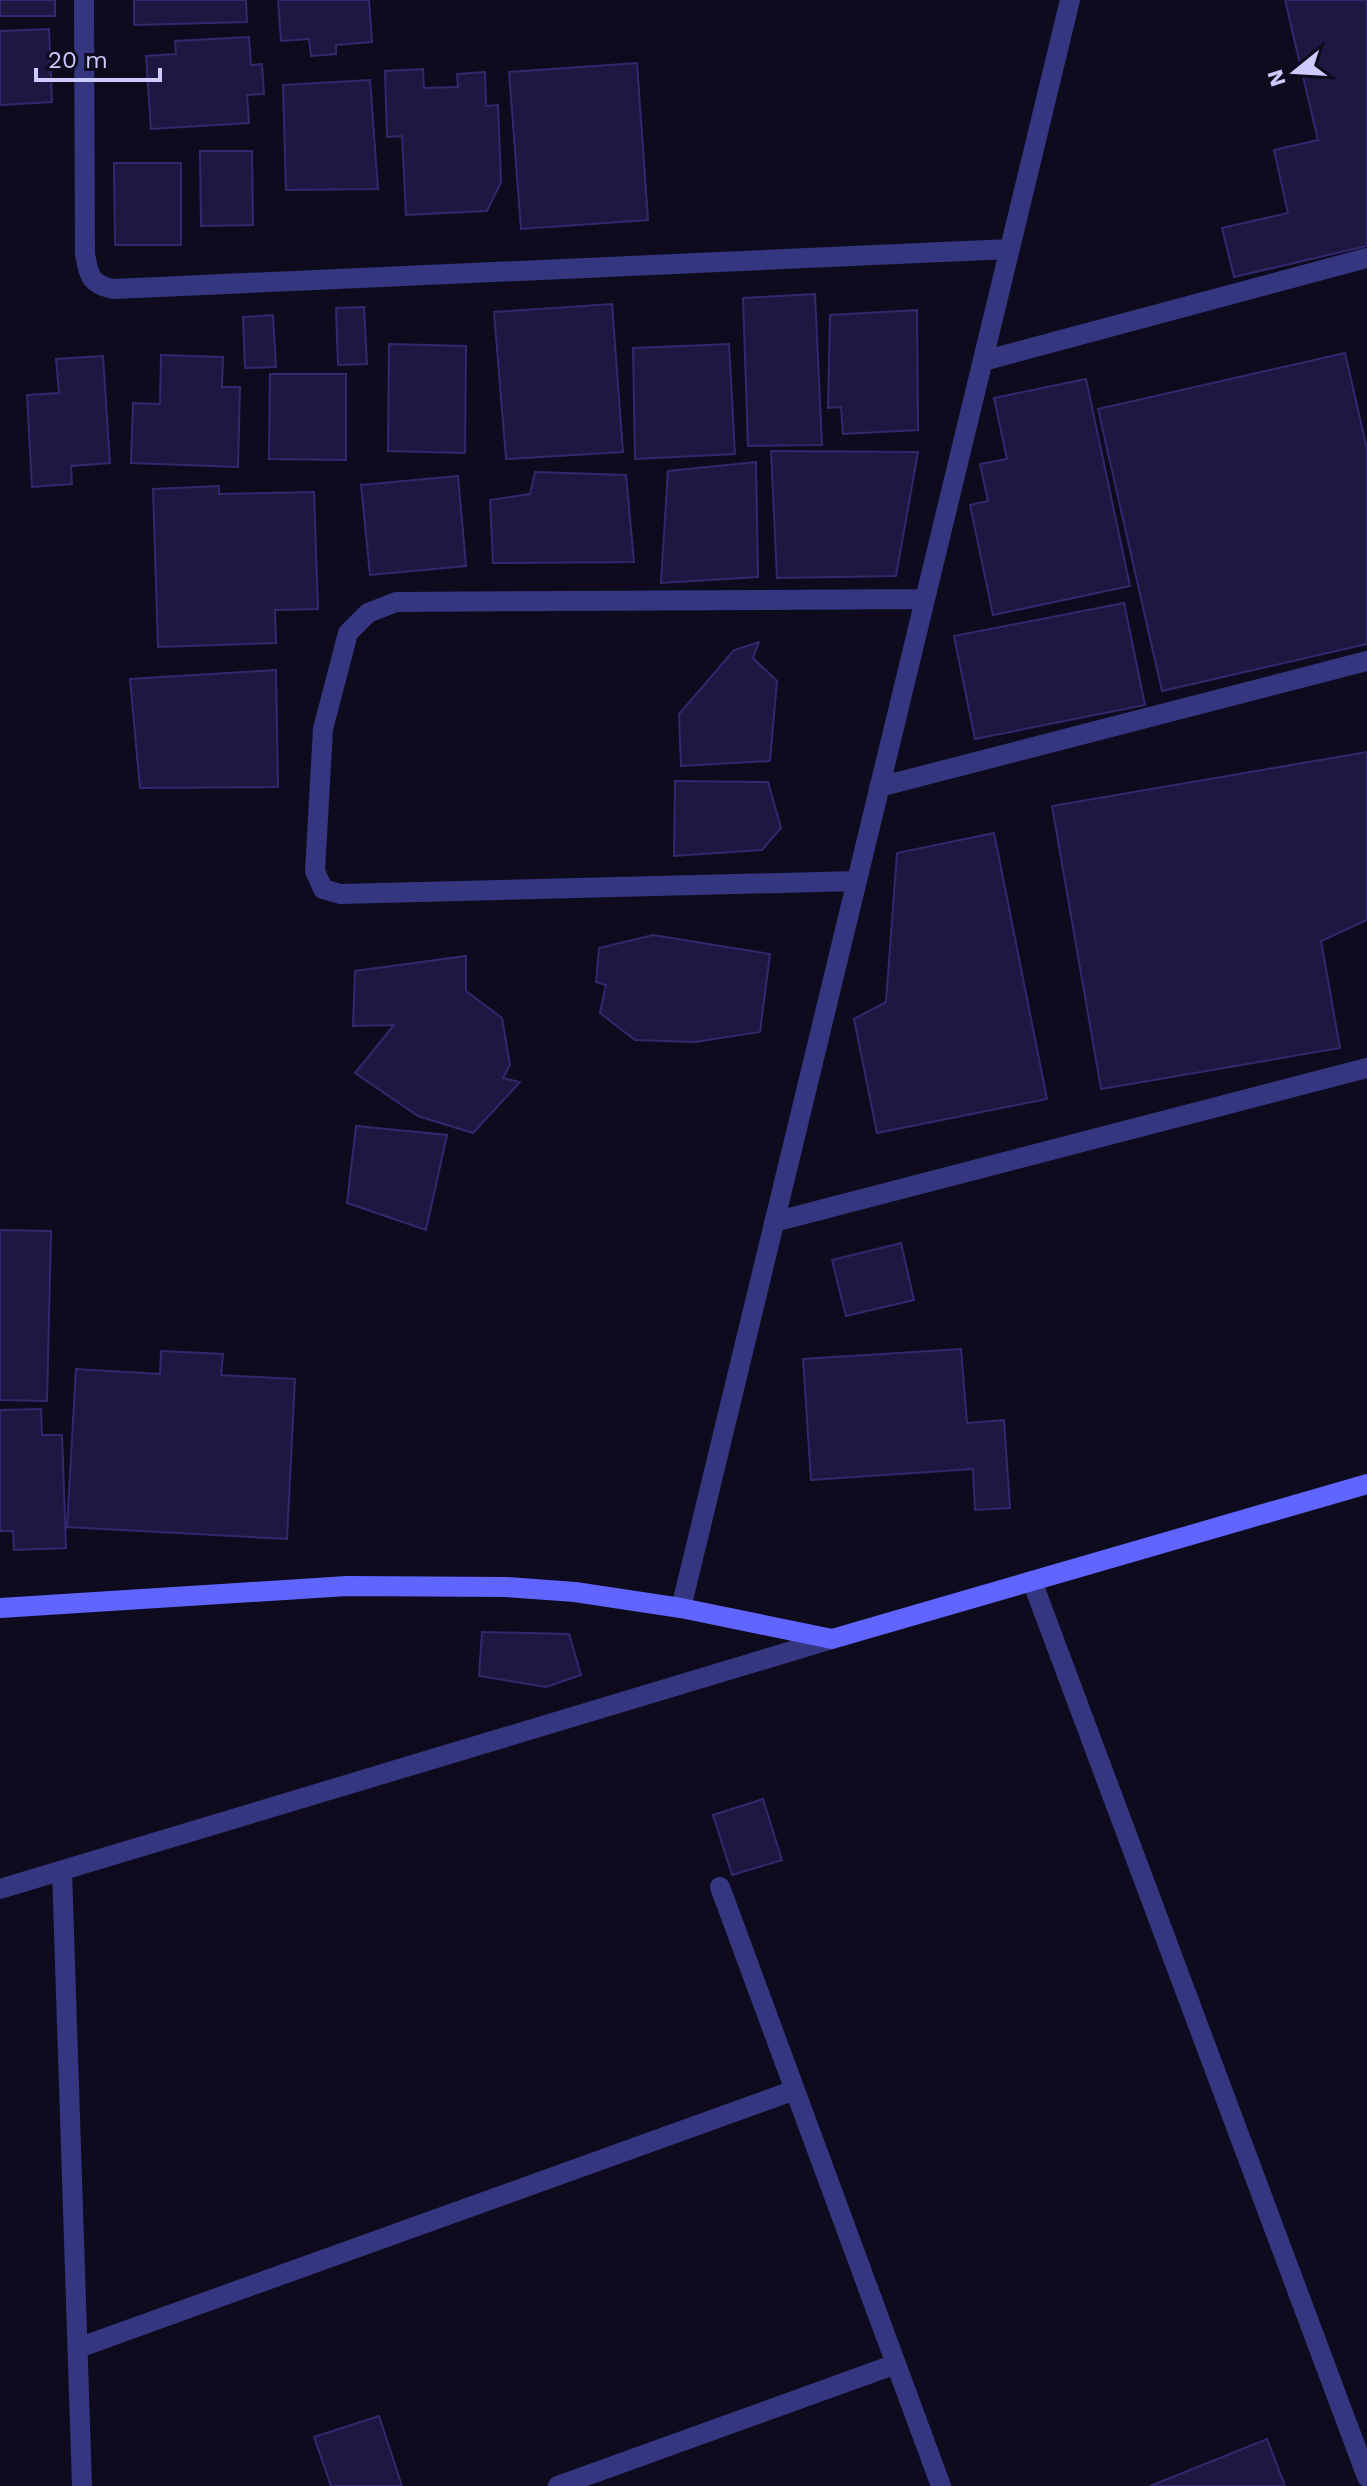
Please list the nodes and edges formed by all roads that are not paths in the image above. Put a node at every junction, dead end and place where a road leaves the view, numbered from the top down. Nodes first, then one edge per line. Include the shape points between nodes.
1 (84, 0) edge
2 (1070, 0) edge
3 (1010, 249) junction
4 (1367, 258) edge
5 (983, 361) junction
6 (925, 599) junction
7 (1367, 661) edge
8 (879, 787) junction
9 (857, 881) junction
10 (1367, 1068) edge
11 (774, 1222) junction
12 (1367, 1484) edge
13 (1032, 1581) junction
14 (0, 1608) edge
15 (681, 1608) junction
16 (832, 1639) junction
17 (62, 1871) junction
18 (720, 1887) dead end
19 (0, 1889) edge
20 (795, 2090) junction
21 (78, 2348) junction
22 (896, 2364) junction
23 (1367, 2477) edge
24 (82, 2486) edge
25 (558, 2486) edge
26 (941, 2486) edge

1 - 3 street via 85,254 89,274 99,286
2 - 3 street
3 - 5 street
4 - 5 street
5 - 6 street
6 - 8 street
6 - 9 street via 396,602 368,613 348,633 323,729 315,871 323,889 340,894
7 - 8 street
8 - 9 street
9 - 11 street
10 - 11 street
11 - 15 street
12 - 13 main road
13 - 16 main road
13 - 23 street
14 - 15 main road via 426,1585 575,1592
15 - 16 main road
16 - 17 street
17 - 19 street
17 - 21 street
18 - 20 street
20 - 21 street
20 - 22 street
21 - 24 street
22 - 25 street
22 - 26 street

